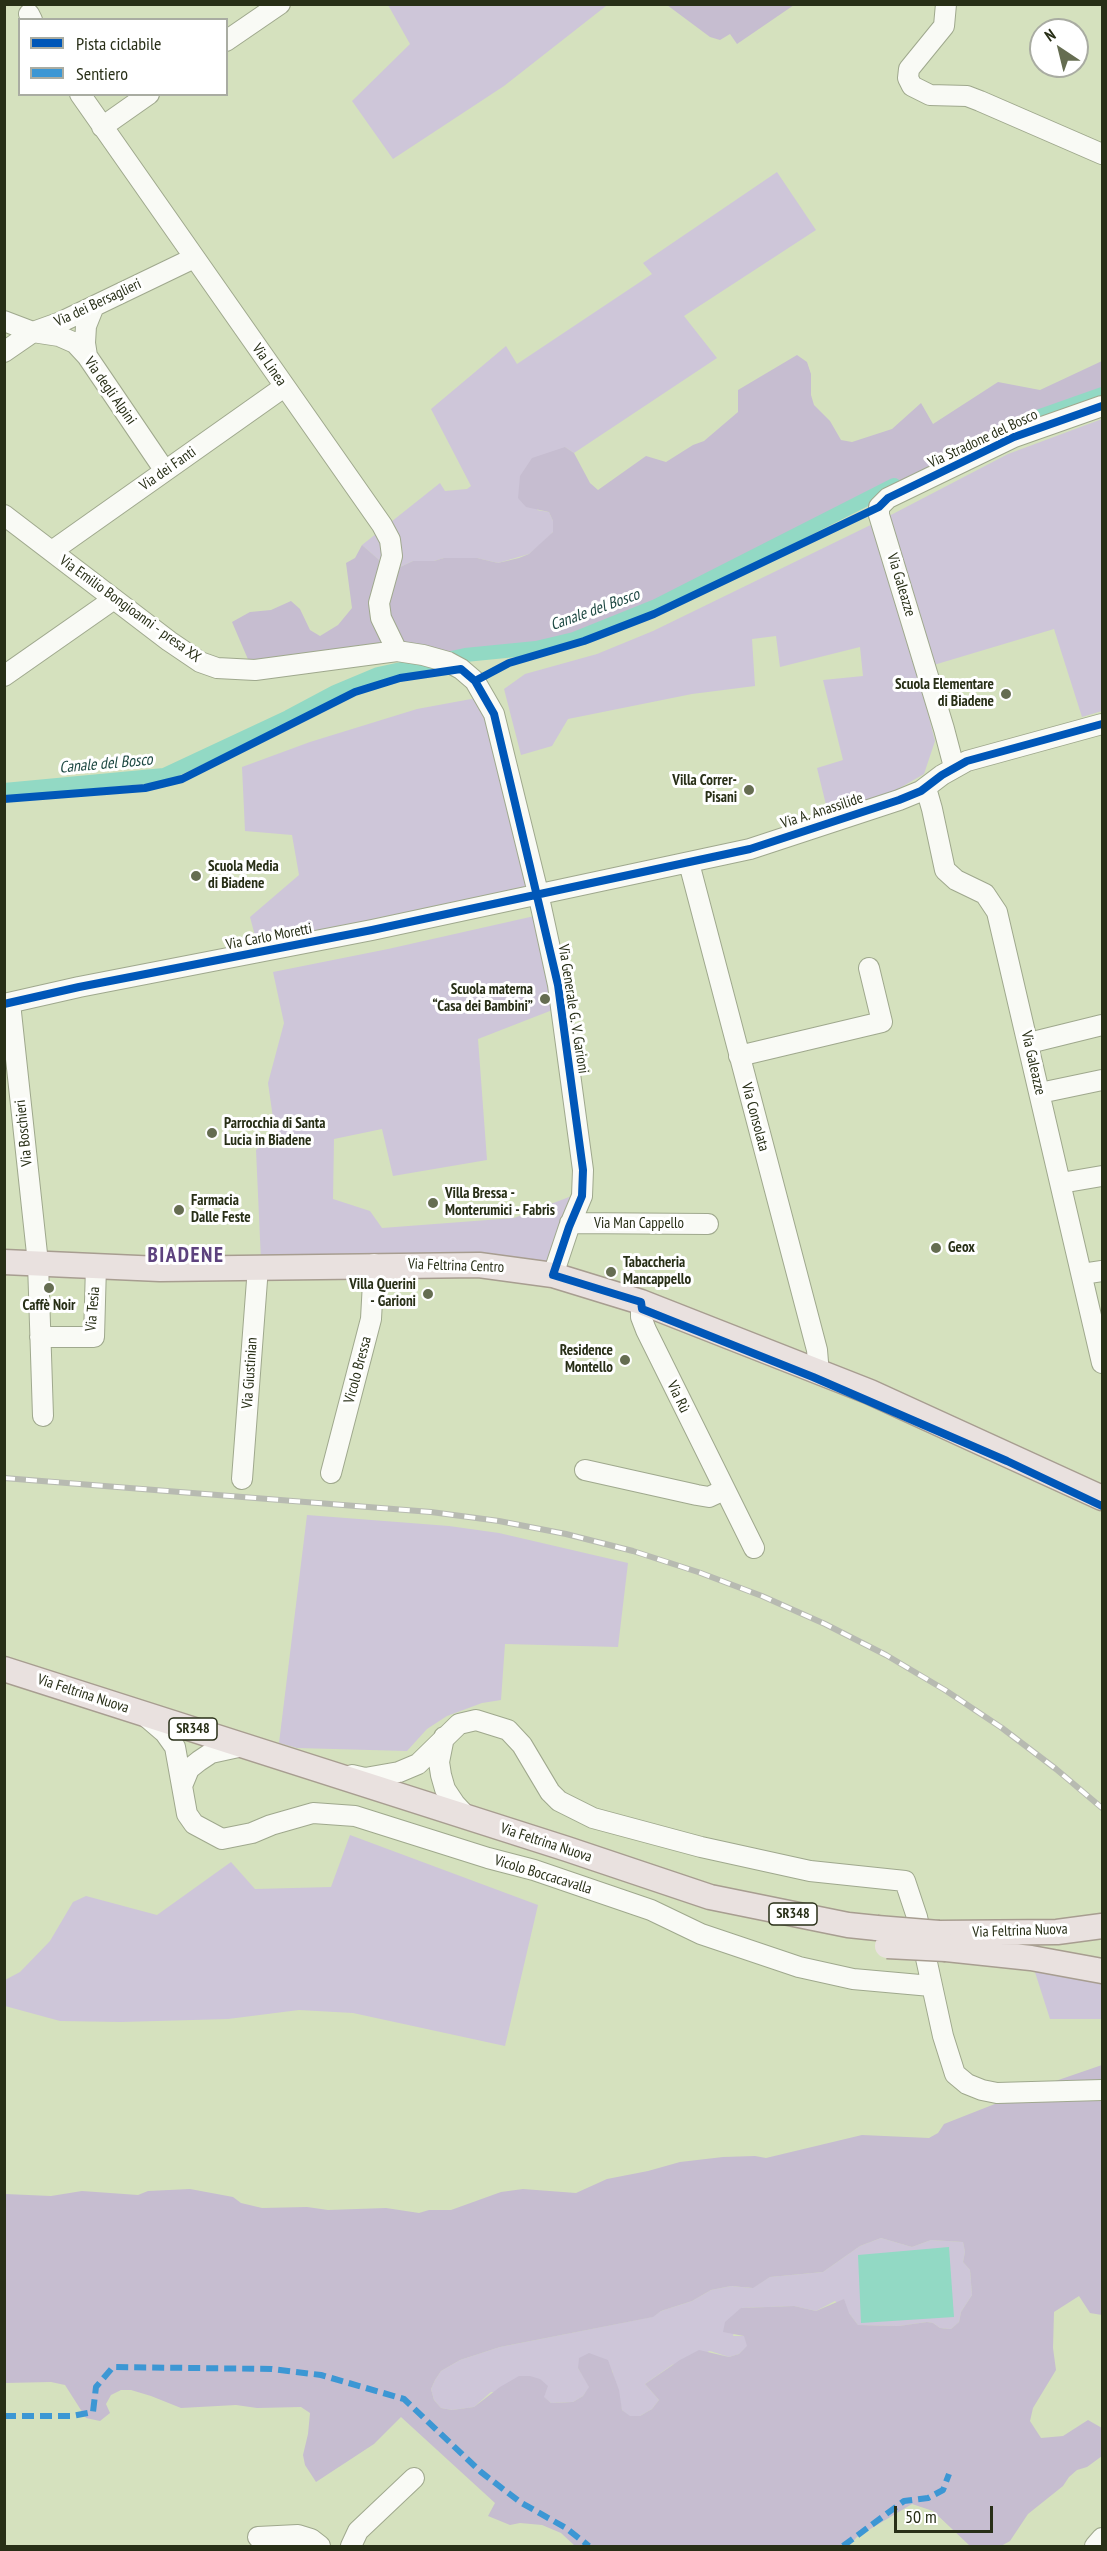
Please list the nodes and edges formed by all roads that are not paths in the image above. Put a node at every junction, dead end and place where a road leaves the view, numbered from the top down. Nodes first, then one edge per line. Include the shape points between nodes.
1 (280, 4) edge
2 (946, 4) edge
3 (228, 40) edge
4 (81, 96) edge
5 (146, 96) edge
6 (102, 127) junction
7 (1102, 154) edge
8 (194, 258) junction
9 (94, 306) junction
10 (4, 321) edge
11 (33, 332) junction
12 (4, 352) edge
13 (87, 356) junction
14 (284, 387) junction
15 (1102, 406) edge
16 (165, 471) junction
17 (879, 507) joint
18 (4, 515) edge
19 (52, 551) junction
20 (114, 599) junction
21 (397, 651) junction
22 (4, 676) edge
23 (476, 681) joint
24 (1102, 724) edge
25 (954, 767) junction
26 (926, 788) junction
27 (688, 863) junction
28 (538, 893) junction
29 (869, 968) dead end
30 (7, 1004) edge
31 (1102, 1025) edge
32 (1029, 1043) junction
33 (739, 1056) junction
34 (1102, 1080) edge
35 (1040, 1093) junction
36 (1102, 1176) edge
37 (1061, 1183) junction
38 (570, 1224) junction
39 (708, 1224) dead end
40 (4, 1262) edge
41 (38, 1263) junction
42 (374, 1264) junction
43 (96, 1266) junction
44 (258, 1267) junction
45 (1102, 1271) edge
46 (1082, 1274) junction
47 (553, 1275) junction
48 (641, 1302) junction
49 (40, 1337) junction
50 (1102, 1363) edge
51 (815, 1370) junction
52 (43, 1416) dead end
53 (1015, 1458) junction
54 (585, 1470) dead end
55 (331, 1473) dead end
56 (242, 1479) dead end
57 (1102, 1480) edge
58 (724, 1490) junction
59 (1102, 1498) edge
60 (753, 1548) dead end
61 (4, 1669) edge
62 (142, 1713) junction
63 (444, 1737) junction
64 (243, 1746) junction
65 (308, 1767) junction
66 (182, 1786) junction
67 (468, 1819) junction
68 (1102, 1926) edge
69 (943, 1941) junction
70 (1102, 1971) edge
71 (932, 1986) junction
72 (1102, 2090) edge
73 (414, 2478) dead end
74 (258, 2537) dead end
75 (1102, 2538) edge
76 (320, 2547) edge
77 (351, 2547) edge
78 (1095, 2547) edge

1 - 3 street
2 - 7 street via 944,26 909,69 912,86 930,96 980,100
4 - 6 street, Via Linea
5 - 6 street
6 - 8 street, Via Linea
8 - 9 street, Via dei Bersaglieri
8 - 14 street, Via Linea
9 - 11 street, Via dei Bersaglieri
9 - 13 street via 86,326
10 - 11 street, Via degli Alpini
11 - 12 street, Via dei Bersaglieri
11 - 13 street, Via degli Alpini via 75,343
13 - 16 street, Via degli Alpini
14 - 16 street, Via dei Fanti
14 - 21 street, Via Linea via 390,540 392,556 379,603 381,618
15 - 17 street, Via Stradone del Bosco via 1014,437 888,498
16 - 19 street, Via dei Fanti
17 - 25 street, Via Galeazze
18 - 19 street, Via Emilio Bongioanni - presa XX
19 - 20 street, Via Emilio Bongioanni - presa XX
20 - 21 street, Via Emilio Bongioanni - presa XX via 186,653 217,668 255,670
20 - 22 street
21 - 23 street, Via Emilio Bongioanni - presa XX via 448,662
23 - 28 street, Via Generale G. V. Garioni via 497,723
24 - 25 street, Via A. Anassilide
25 - 26 street, Via A. Anassilide
26 - 27 street, Via A. Anassilide via 760,845
26 - 32 street, Via Galeazze via 945,870 956,880 982,891 995,907
27 - 28 street, Via A. Anassilide
27 - 33 street, Via Consolata
28 - 30 street, Via Carlo Moretti
28 - 38 street, Via Generale G. V. Garioni via 558,985 583,1170 582,1196
29 - 33 street via 882,1022
30 - 41 street, Via Boschieri
31 - 32 street
32 - 35 street, Via Galeazze
33 - 51 street, Via Consolata via 817,1350
34 - 35 street
35 - 37 street, Via Galeazze
36 - 37 street
37 - 46 street, Via Galeazze
38 - 39 street, Via Man Cappello
38 - 47 street, Via Generale G. V. Garioni
40 - 41 main road, Via Feltrina Centro
41 - 43 main road, Via Feltrina Centro
41 - 49 street
42 - 44 main road, Via Feltrina Centro
42 - 47 main road, Via Feltrina Centro via 479,1264
42 - 55 street, Vicolo Bressa via 371,1319
43 - 44 main road, Via Feltrina Centro
43 - 49 street, Via Tesia via 94,1337
44 - 56 street, Via Giustinian
45 - 46 street
46 - 50 street, Via Galeazze
47 - 48 main road, Via Feltrina Centro
48 - 51 main road, Via Feltrina Centro
48 - 58 street, Via Rù via 643,1324
49 - 52 street
51 - 53 main road, Via Feltrina Centro
53 - 57 main road, Via Feltrina Centro
53 - 59 main road, Via Feltrina Centro
54 - 58 street via 709,1497
58 - 60 street, Via Rù
61 - 62 main road, Via Feltrina Nuova / SR348
62 - 64 main road, Via Feltrina Nuova / SR348
62 - 66 street, Vicolo Boccacavalla via 175,1747
63 - 65 street via 418,1764 399,1772 365,1778
63 - 67 street via 439,1762 441,1775 450,1797
63 - 71 street via 459,1724 476,1720 508,1730 560,1801 618,1826 810,1871 905,1881
64 - 65 main road, Via Feltrina Nuova / SR348
64 - 66 street via 205,1757 189,1769
65 - 67 main road, Via Feltrina Nuova / SR348
66 - 71 street, Vicolo Boccacavalla via 187,1814 194,1824 222,1839 314,1813 355,1816 534,1869 651,1910 701,1934 800,1967 853,1979
67 - 69 main road, Via Feltrina Nuova / SR348, bridge via 710,1897 848,1925 882,1937
68 - 69 main road, Via Feltrina Nuova / SR348
69 - 70 main road
71 - 72 street via 950,2065 967,2084 1006,2093
73 - 77 street via 358,2531
74 - 76 street via 298,2535
75 - 78 street

